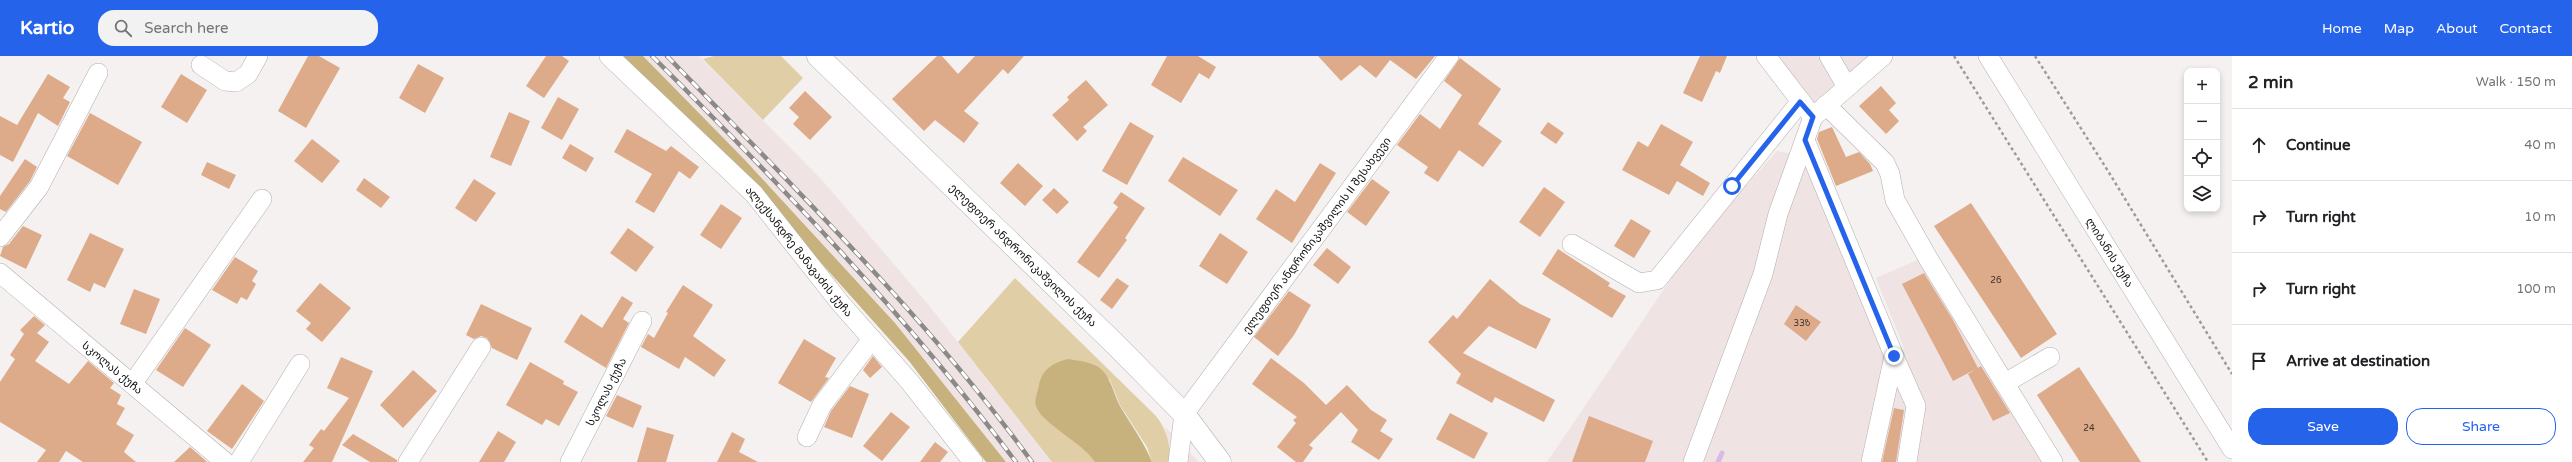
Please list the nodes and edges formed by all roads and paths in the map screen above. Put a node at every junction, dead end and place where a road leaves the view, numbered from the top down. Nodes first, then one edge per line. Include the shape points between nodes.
1 (258, 56) edge
2 (609, 56) edge
3 (818, 56) edge
4 (1449, 56) edge
5 (1766, 56) edge
6 (1829, 56) edge
7 (1954, 56) edge
8 (1988, 56) edge
9 (2034, 56) edge
10 (1879, 57) edge
11 (201, 65) dead end
12 (98, 73) dead end
13 (1848, 87) junction
14 (1800, 102) junction
15 (1820, 111) junction
16 (1805, 140) junction
17 (262, 199) dead end
18 (0, 237) edge
19 (1572, 244) dead end
20 (0, 273) edge
21 (642, 322) dead end
22 (872, 340) junction
23 (481, 347) dead end
24 (1894, 356) junction
25 (2050, 357) dead end
26 (300, 364) dead end
27 (2232, 374) edge
28 (133, 383) junction
29 (2005, 383) junction
30 (1184, 414) junction
31 (807, 437) dead end
32 (2232, 449) edge
33 (225, 462) edge
34 (239, 462) edge
35 (408, 462) edge
36 (570, 462) edge
37 (973, 462) edge
38 (1178, 462) edge
39 (1220, 462) edge
40 (1693, 462) edge
41 (1871, 462) edge
42 (1907, 462) edge
43 (2053, 462) edge
44 (2208, 462) edge

1 - 11 street via 248,74 236,82 225,81
2 - 22 street, ალექსანდრე მანაგაძის ქუჩა via 754,194
3 - 30 main road, ელეფთერ ანდრონიკაშვილის ქუჩა via 1032,261
4 - 30 street, ელეფთერ ანდრონიკაშვილის II შესახვევი
5 - 14 street
6 - 13 street
7 - 44 path
8 - 32 street, ლიბანის ქუჩა
9 - 27 path via 2108,171
10 - 13 street
12 - 18 street via 39,187
13 - 15 street
14 - 15 street
14 - 19 street via 1657,280 1640,282
15 - 16 street
15 - 29 street via 1885,162 1895,200
16 - 24 street
16 - 40 street via 1778,214 1763,274
17 - 28 street
20 - 28 street, სკოლას ქუჩა
21 - 36 street, სკოლას ქუჩა
22 - 31 street via 822,405
22 - 37 street, ალექსანდრე მანაგაძის ქუჩა via 909,381
23 - 35 street
24 - 41 street
24 - 42 street via 1916,406
25 - 29 street
26 - 34 street
28 - 33 street, სკოლას ქუჩა
29 - 43 street
30 - 38 street
30 - 39 main road, ელეფთერ ანდრონიკაშვილის ქუჩა

